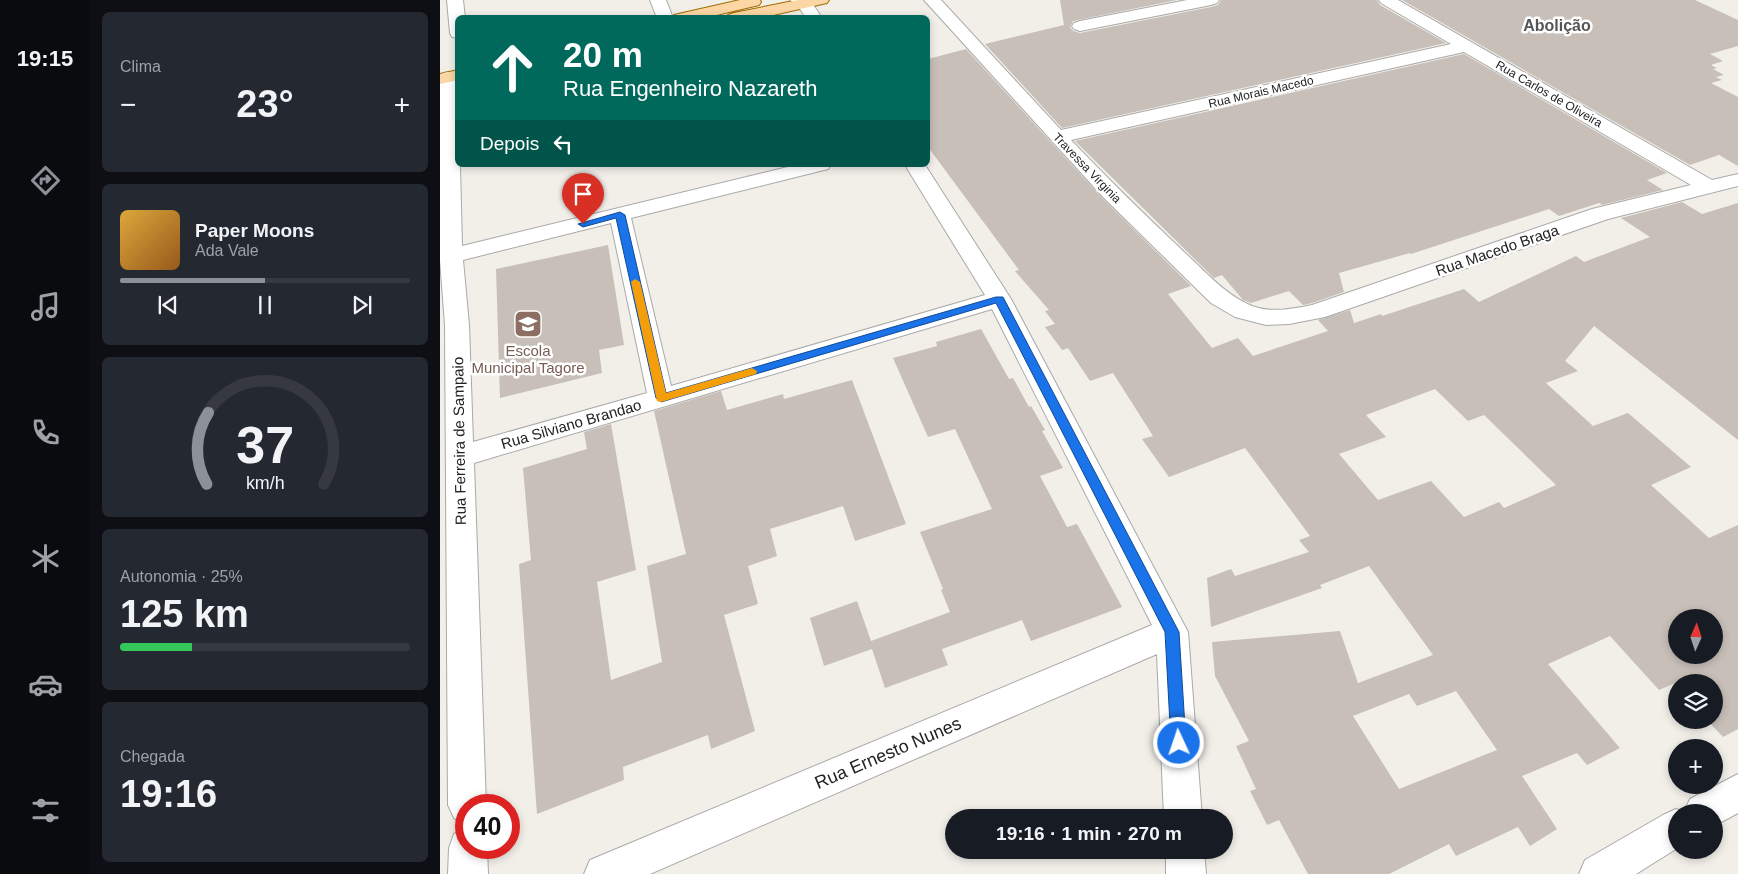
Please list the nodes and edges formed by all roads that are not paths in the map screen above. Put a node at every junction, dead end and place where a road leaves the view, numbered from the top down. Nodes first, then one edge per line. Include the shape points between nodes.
1 (455, 0) edge
2 (658, 0) edge
3 (764, 0) edge
4 (821, 0) edge
5 (932, 0) edge
6 (1211, 0) edge
7 (1387, 0) edge
8 (801, 2) edge
9 (456, 15) edge
10 (663, 15) edge
11 (694, 15) edge
12 (747, 15) edge
13 (812, 15) edge
14 (1080, 26) dead end
15 (1466, 46) junction
16 (449, 72) edge
17 (1057, 137) junction
18 (813, 167) edge
19 (916, 167) edge
20 (1738, 180) edge
21 (1710, 188) junction
22 (620, 215) junction
23 (451, 256) junction
24 (999, 299) junction
25 (1257, 317) joint
26 (449, 326) edge
27 (661, 398) junction
28 (459, 457) junction
29 (1172, 632) junction
30 (1738, 792) edge
31 (467, 794) edge
32 (1717, 804) edge
33 (1182, 809) edge
34 (1668, 833) edge
35 (468, 859) edge
36 (1185, 859) edge
37 (468, 874) edge
38 (604, 874) edge
39 (1186, 874) edge
40 (1599, 874) edge

1 - 9 street
2 - 10 street
3 - 11 main road
4 - 8 main road
5 - 17 street, Travessa Virginia
6 - 14 street
7 - 15 street, Rua Carlos de Oliveira
8 - 12 main road
8 - 13 street
15 - 17 street, Rua Morais Macedo
15 - 21 street, Rua Carlos de Oliveira
16 - 23 street, Rua Ferreira de Sampaio
17 - 25 street, Travessa Virginia via 1219,298
18 - 22 street
19 - 24 street
20 - 21 street, Rua Macedo Braga
21 - 25 street, Rua Macedo Braga via 1600,214 1316,312 1288,318
22 - 23 street
22 - 27 street
23 - 26 street, Rua Ferreira de Sampaio
24 - 27 street, Rua Silviano Brandao
24 - 29 street
26 - 28 street, Rua Ferreira de Sampaio
27 - 28 street, Rua Silviano Brandao
28 - 31 street, Rua Ferreira de Sampaio
29 - 33 street
29 - 38 street, Rua Ernesto Nunes
30 - 32 street
34 - 40 street
35 - 37 street
36 - 39 street

